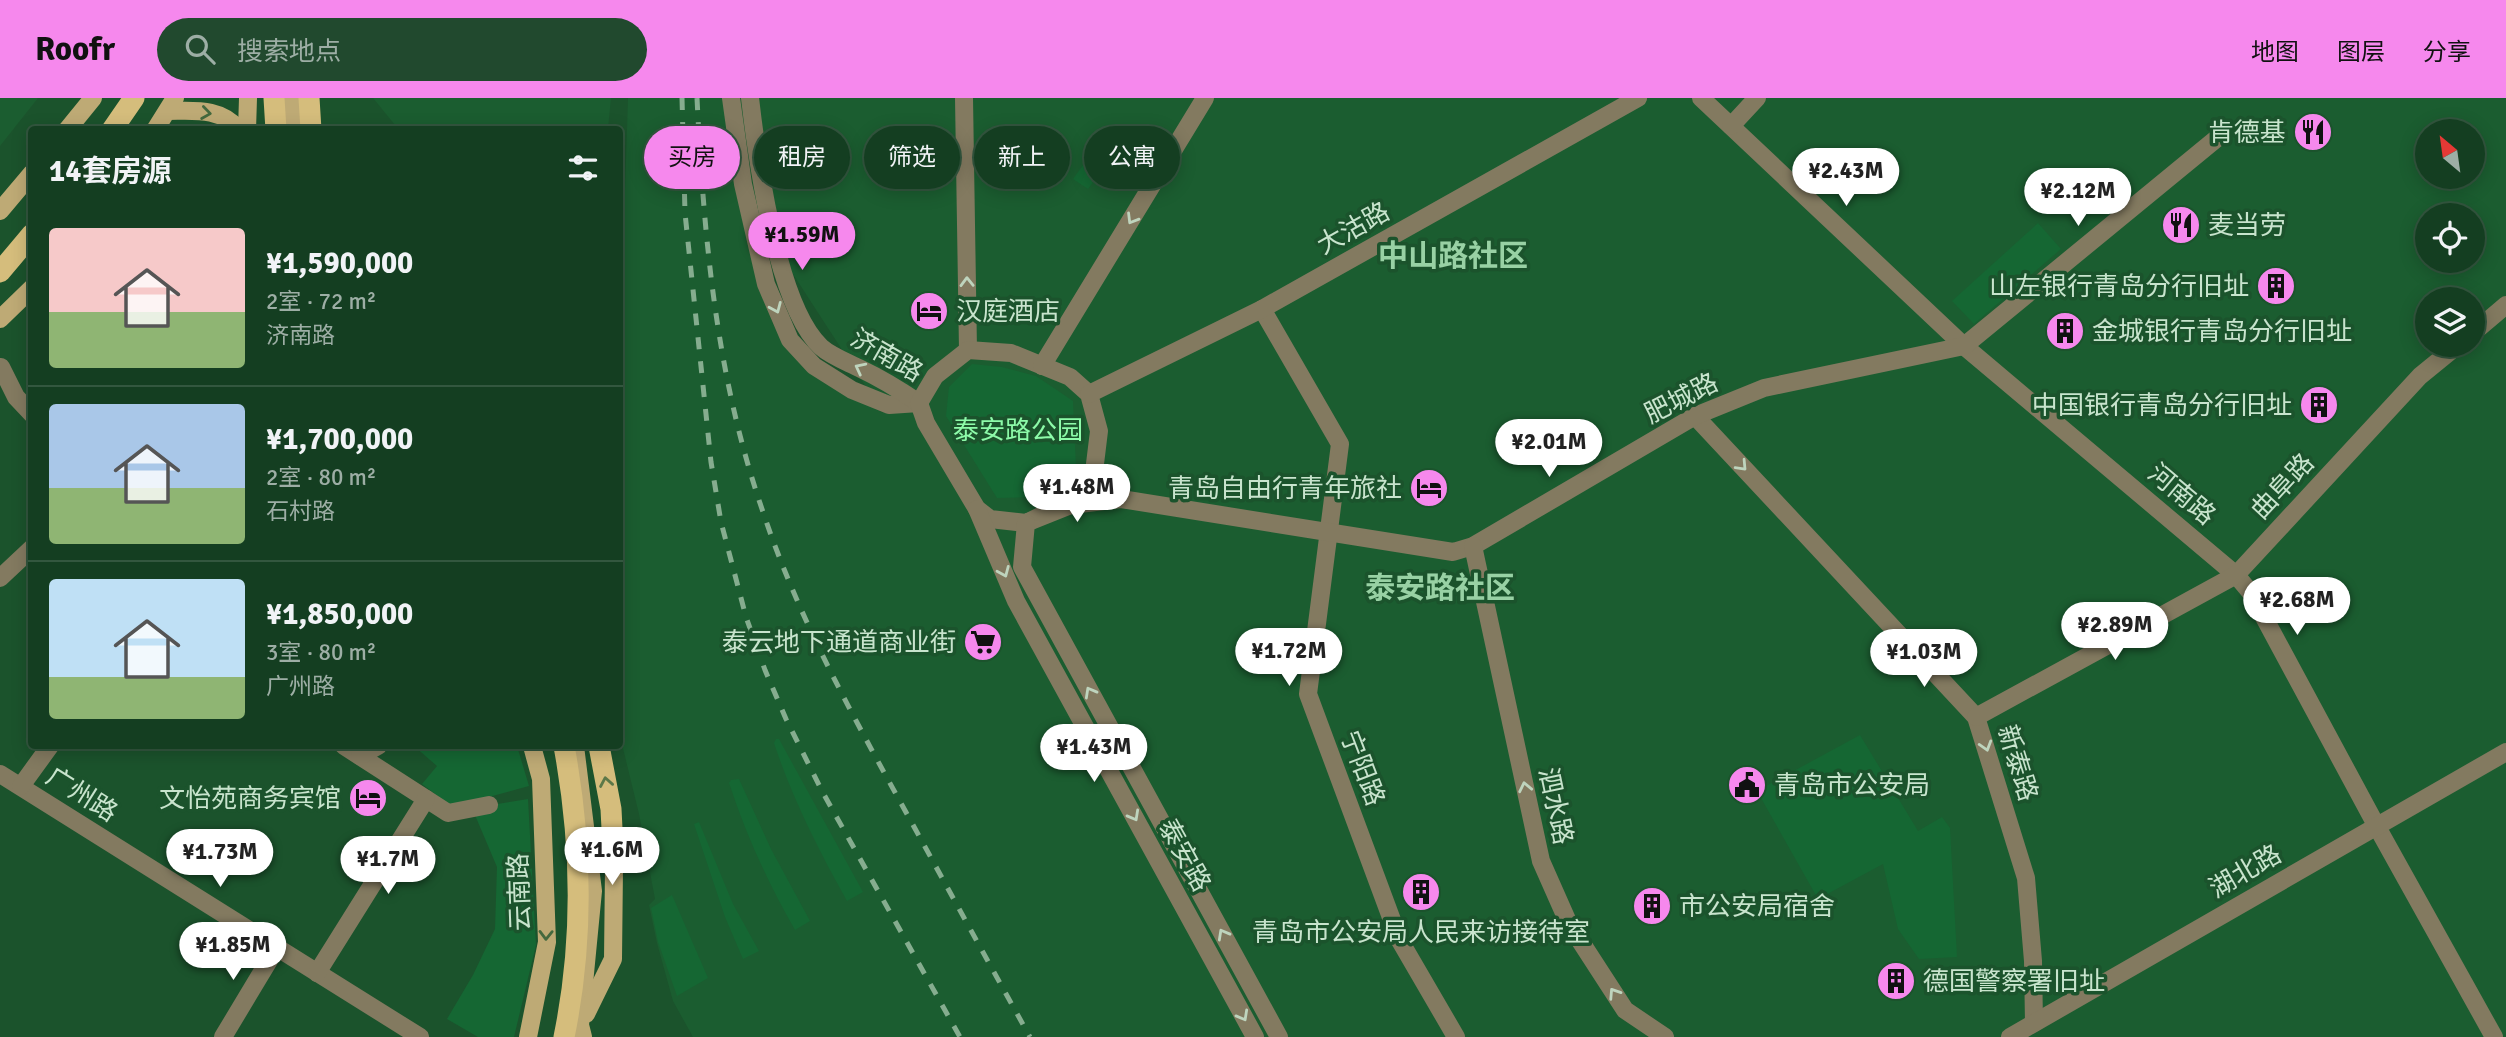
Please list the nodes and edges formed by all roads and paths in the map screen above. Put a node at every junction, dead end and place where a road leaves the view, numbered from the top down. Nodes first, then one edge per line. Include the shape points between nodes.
1 (93, 98) edge
2 (248, 98) edge
3 (274, 98) edge
4 (290, 98) edge
5 (309, 98) edge
6 (731, 98) edge
7 (750, 98) edge
8 (964, 98) edge
9 (1205, 98) edge
10 (1638, 98) edge
11 (1701, 98) edge
12 (1757, 98) edge
13 (171, 104) edge
14 (129, 105) edge
15 (71, 126) edge
16 (115, 126) edge
17 (157, 126) edge
18 (236, 126) edge
19 (247, 126) edge
20 (276, 126) edge
21 (294, 126) edge
22 (311, 126) edge
23 (1731, 126) junction
24 (2216, 139) dead end
25 (28, 178) edge
26 (0, 211) edge
27 (28, 226) edge
28 (28, 239) edge
29 (0, 252) edge
30 (0, 272) edge
31 (28, 292) edge
32 (2506, 306) edge
33 (1262, 309) junction
34 (0, 319) edge
35 (2485, 323) edge
36 (1964, 346) junction
37 (968, 350) junction
38 (2443, 357) edge
39 (1, 366) edge
40 (1042, 366) junction
41 (1089, 394) junction
42 (919, 403) junction
43 (28, 410) edge
44 (1695, 416) junction
45 (1094, 472) junction
46 (1121, 499) junction
47 (977, 509) junction
48 (1026, 523) junction
49 (1328, 532) junction
50 (1473, 546) junction
51 (28, 552) edge
52 (2236, 575) junction
53 (0, 578) edge
54 (1976, 716) junction
55 (48, 749) edge
56 (349, 749) edge
57 (373, 749) edge
58 (534, 749) edge
59 (565, 749) edge
60 (576, 749) edge
61 (601, 749) edge
62 (2506, 752) edge
63 (360, 756) junction
64 (0, 774) edge
65 (21, 786) junction
66 (426, 799) junction
67 (489, 805) dead end
68 (2376, 825) junction
69 (614, 868) joint
70 (276, 947) junction
71 (317, 973) junction
72 (2034, 1023) junction
73 (576, 1034) edge
74 (223, 1037) edge
75 (420, 1037) edge
76 (528, 1037) edge
77 (1255, 1037) edge
78 (1279, 1037) edge
79 (1456, 1037) edge
80 (1665, 1037) edge
81 (2010, 1037) edge
82 (2494, 1037) edge

1 - 15 main road
2 - 19 main road
3 - 20 highway
4 - 21 main road
5 - 22 highway
6 -> 42 street, 济南路 via 743,184 766,284 790,341 814,366 852,390 889,405
42 -> 7 street, 济南路 via 823,349 808,332 783,277
37 -> 8 street
9 -> 40 street
10 - 33 street, 大沽路
11 - 23 street, 河南路
12 - 23 street
13 - 17 main road
13 -> 18 main road via 212,111
14 - 16 highway
23 - 36 street, 河南路
24 - 36 street, 肥城路
25 - 26 main road
27 - 29 highway
28 - 30 highway
31 - 34 main road
32 - 35 street
33 - 41 street, 大沽路
33 - 49 street, 宁阳路 via 1340,444
36 - 44 street, 肥城路 via 1764,388
36 - 52 street, 河南路
37 - 40 street via 1012,354
37 - 42 street via 934,376
38 - 52 street, 曲阜路 via 2420,376
39 - 43 street via 16,397
40 - 41 street via 1070,377
41 - 45 street via 1099,431
42 - 47 street
44 - 50 street, 肥城路
44 -> 54 street, 新泰路
45 - 46 street
45 - 48 street via 1085,488
46 - 48 street, 肥城路 via 1071,505
46 - 49 street, 肥城路
47 - 48 street via 990,519
47 -> 77 street, 泰安路 via 1016,601
78 -> 48 street, 泰安路 via 1022,567
49 - 50 street, 肥城路 via 1453,552
49 - 79 street, 宁阳路 via 1308,694 1399,939
80 -> 50 street, 泗水路 via 1625,1010 1568,922 1541,861
51 - 53 street
52 - 54 street, 曲阜路
52 - 68 street, 河南路 via 2251,593
54 -> 72 street, 新泰路 via 2026,878
55 - 65 street
56 - 63 street
57 - 63 street
58 -> 76 main road, 云南路 via 541,779 547,943
59 - 73 highway via 580,881
60 - 73 main road via 593,891
69 -> 61 highway via 611,808
62 - 68 street, 湖北路
63 - 66 street
64 - 65 street, 广州路
65 - 70 street, 广州路
66 - 67 street via 448,813
66 - 71 street
68 - 72 street, 湖北路
68 - 82 street, 河南路
69 - 73 main road via 613,959
70 - 71 street, 广州路
70 - 74 street
71 - 75 street, 广州路
72 - 81 street, 湖北路

